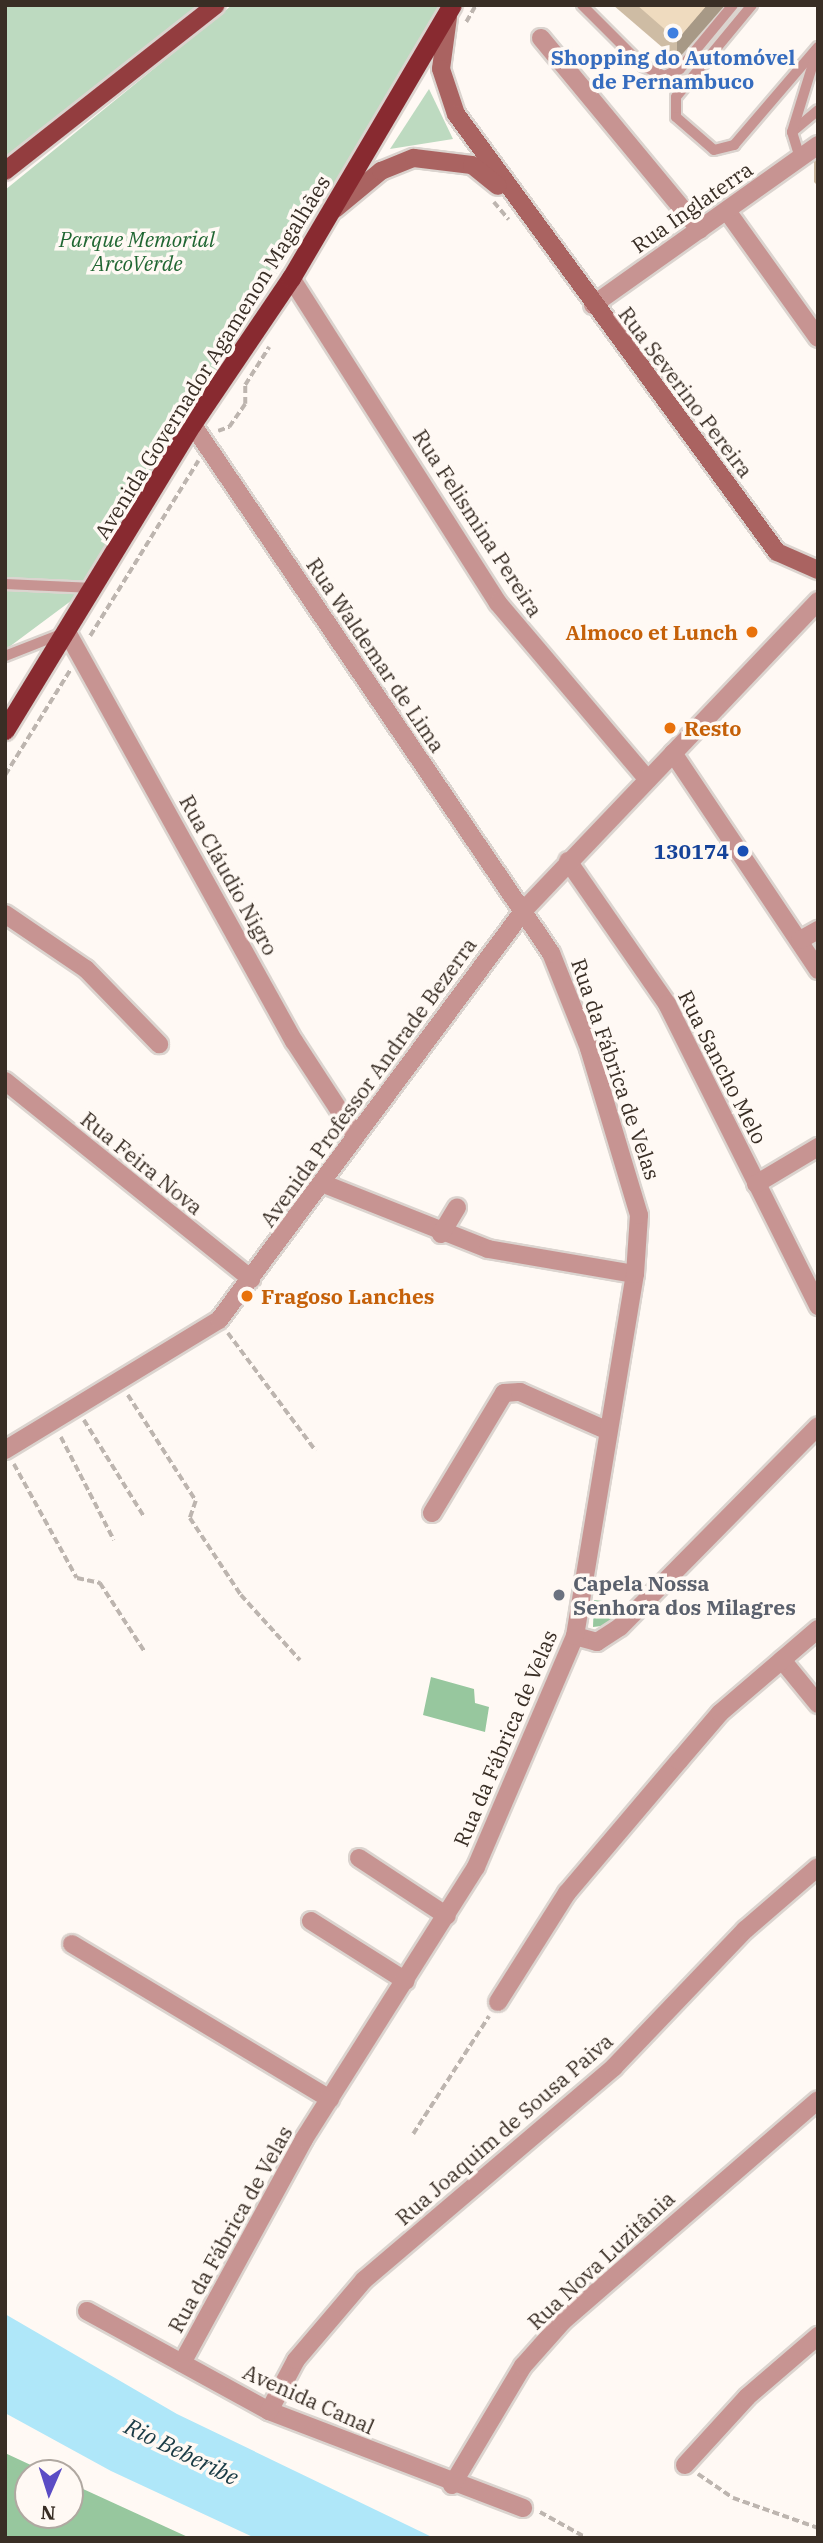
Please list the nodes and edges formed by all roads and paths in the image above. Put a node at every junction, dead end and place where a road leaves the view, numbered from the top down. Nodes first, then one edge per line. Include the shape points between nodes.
1 (216, 5) edge
2 (476, 5) edge
3 (582, 5) edge
4 (733, 5) edge
5 (751, 5) edge
6 (451, 6) edge
7 (464, 26) dead end
8 (541, 38) dead end
9 (818, 49) edge
10 (818, 110) edge
11 (792, 132) junction
12 (818, 145) edge
13 (800, 158) junction
14 (5, 171) edge
15 (484, 190) dead end
16 (727, 211) junction
17 (329, 214) junction
18 (525, 226) junction
19 (700, 230) junction
20 (291, 278) junction
21 (593, 305) junction
22 (275, 338) dead end
23 (818, 338) edge
24 (192, 425) junction
25 (207, 445) junction
26 (818, 570) edge
27 (5, 584) edge
28 (94, 588) junction
29 (818, 601) edge
30 (67, 632) junction
31 (5, 656) edge
32 (78, 656) junction
33 (5, 730) edge
34 (673, 752) junction
35 (5, 775) edge
36 (647, 779) junction
37 (568, 861) junction
38 (524, 910) junction
39 (5, 914) edge
40 (818, 930) edge
41 (800, 940) junction
42 (818, 970) edge
43 (159, 1044) dead end
44 (5, 1081) edge
45 (356, 1136) junction
46 (818, 1147) edge
47 (324, 1184) junction
48 (757, 1184) junction
49 (457, 1207) dead end
50 (441, 1234) junction
51 (635, 1274) junction
52 (251, 1279) junction
53 (818, 1306) edge
54 (219, 1320) junction
55 (119, 1382) junction
56 (76, 1406) junction
57 (54, 1422) junction
58 (818, 1426) edge
59 (606, 1430) junction
60 (6, 1450) edge
61 (316, 1451) dead end
62 (432, 1513) dead end
63 (145, 1518) dead end
64 (114, 1540) dead end
65 (818, 1629) edge
66 (575, 1636) junction
67 (145, 1652) dead end
68 (300, 1660) dead end
69 (782, 1660) junction
70 (818, 1704) edge
71 (359, 1858) dead end
72 (818, 1867) edge
73 (447, 1916) junction
74 (311, 1922) dead end
75 (72, 1944) dead end
76 (406, 1981) junction
77 (498, 2003) joint
78 (330, 2099) junction
79 (818, 2100) edge
80 (413, 2134) dead end
81 (87, 2311) dead end
82 (818, 2336) edge
83 (182, 2363) junction
84 (269, 2411) junction
85 (685, 2465) joint
86 (452, 2485) junction
87 (523, 2508) joint
88 (818, 2528) edge
89 (587, 2538) edge

1 - 14 main road
2 - 7 path
3 - 4 lane via 643,65 664,76 680,69
5 - 9 lane via 676,97 676,117 714,150 734,145
6 - 17 highway, Avenida Governador Agamenon Magalhães
6 - 18 main road, Rua Severino Pereira via 442,46 445,89
8 - 19 street
9 - 11 lane
10 - 11 lane
11 - 13 lane
12 - 13 street, Rua Inglaterra
13 - 16 street, Rua Inglaterra
15 - 18 path
16 - 19 street, Rua Inglaterra
16 - 23 street
17 - 18 main road, Rua Severino Pereira via 381,171 432,156 486,173
17 - 20 highway, Avenida Governador Agamenon Magalhães
18 - 21 main road, Rua Severino Pereira
19 - 21 street, Rua Inglaterra
20 - 24 highway, Avenida Governador Agamenon Magalhães
20 - 36 street, Rua Felismina Pereira via 498,603
21 - 26 main road, Rua Severino Pereira via 777,552
22 - 25 path via 245,385 245,404
24 - 25 street, Rua Waldemar de Lima
24 - 28 highway, Avenida Governador Agamenon Magalhães
25 - 32 path
25 - 38 street, Rua Waldemar de Lima
27 - 28 lane
28 - 30 highway, Avenida Governador Agamenon Magalhães
29 - 34 street, Avenida Professor Andrade Bezerra
30 - 31 lane
30 - 32 street, Rua Cláudio Nigro
30 - 33 highway, Avenida Governador Agamenon Magalhães
32 - 35 path
32 - 45 street, Rua Cláudio Nigro via 294,1041
34 - 36 street, Avenida Professor Andrade Bezerra
34 - 41 street
36 - 37 street, Avenida Professor Andrade Bezerra
37 - 38 street, Avenida Professor Andrade Bezerra
37 - 48 street, Rua Sancho Melo via 667,1004
38 - 45 street, Avenida Professor Andrade Bezerra
38 - 51 street, Rua da Fábrica de Velas via 568,986 635,1187
39 - 43 street via 86,969
40 - 41 street
41 - 42 street
44 - 52 street, Rua Feira Nova
45 - 47 street, Avenida Professor Andrade Bezerra
46 - 48 street
47 - 50 street
47 - 52 street, Avenida Professor Andrade Bezerra
48 - 53 street, Rua Sancho Melo
49 - 50 street
50 - 51 street via 488,1249
51 - 59 street, Rua da Fábrica de Velas
52 - 54 street, Avenida Professor Andrade Bezerra
54 - 55 street, Avenida Professor Andrade Bezerra
54 - 61 path
55 - 56 street, Avenida Professor Andrade Bezerra
55 - 68 path via 196,1501 190,1518 241,1595
56 - 57 street, Avenida Professor Andrade Bezerra
56 - 63 path
57 - 60 street, Avenida Professor Andrade Bezerra
57 - 64 path
58 - 66 street via 620,1628 597,1642
59 - 62 street via 520,1392 504,1393
59 - 66 street, Rua da Fábrica de Velas
60 - 67 path via 77,1578 100,1583
65 - 69 street
66 - 73 street, Rua da Fábrica de Velas via 476,1867
69 - 70 street
69 - 77 street via 720,1713 567,1894
71 - 73 street
72 - 84 street, Rua Joaquim de Sousa Paiva via 745,1930 614,2067 364,2280 296,2360
73 - 76 street, Rua da Fábrica de Velas
74 - 76 street
75 - 78 street
76 - 78 street, Rua da Fábrica de Velas
77 - 80 path
78 - 83 street, Rua da Fábrica de Velas
79 - 86 street, Rua Nova Luzitânia via 563,2321 523,2366
81 - 83 street, Avenida Canal
82 - 85 street via 747,2397
83 - 84 street, Avenida Canal
84 - 86 street, Avenida Canal
85 - 88 path via 733,2498
86 - 87 street, Avenida Canal
87 - 89 path via 548,2513

